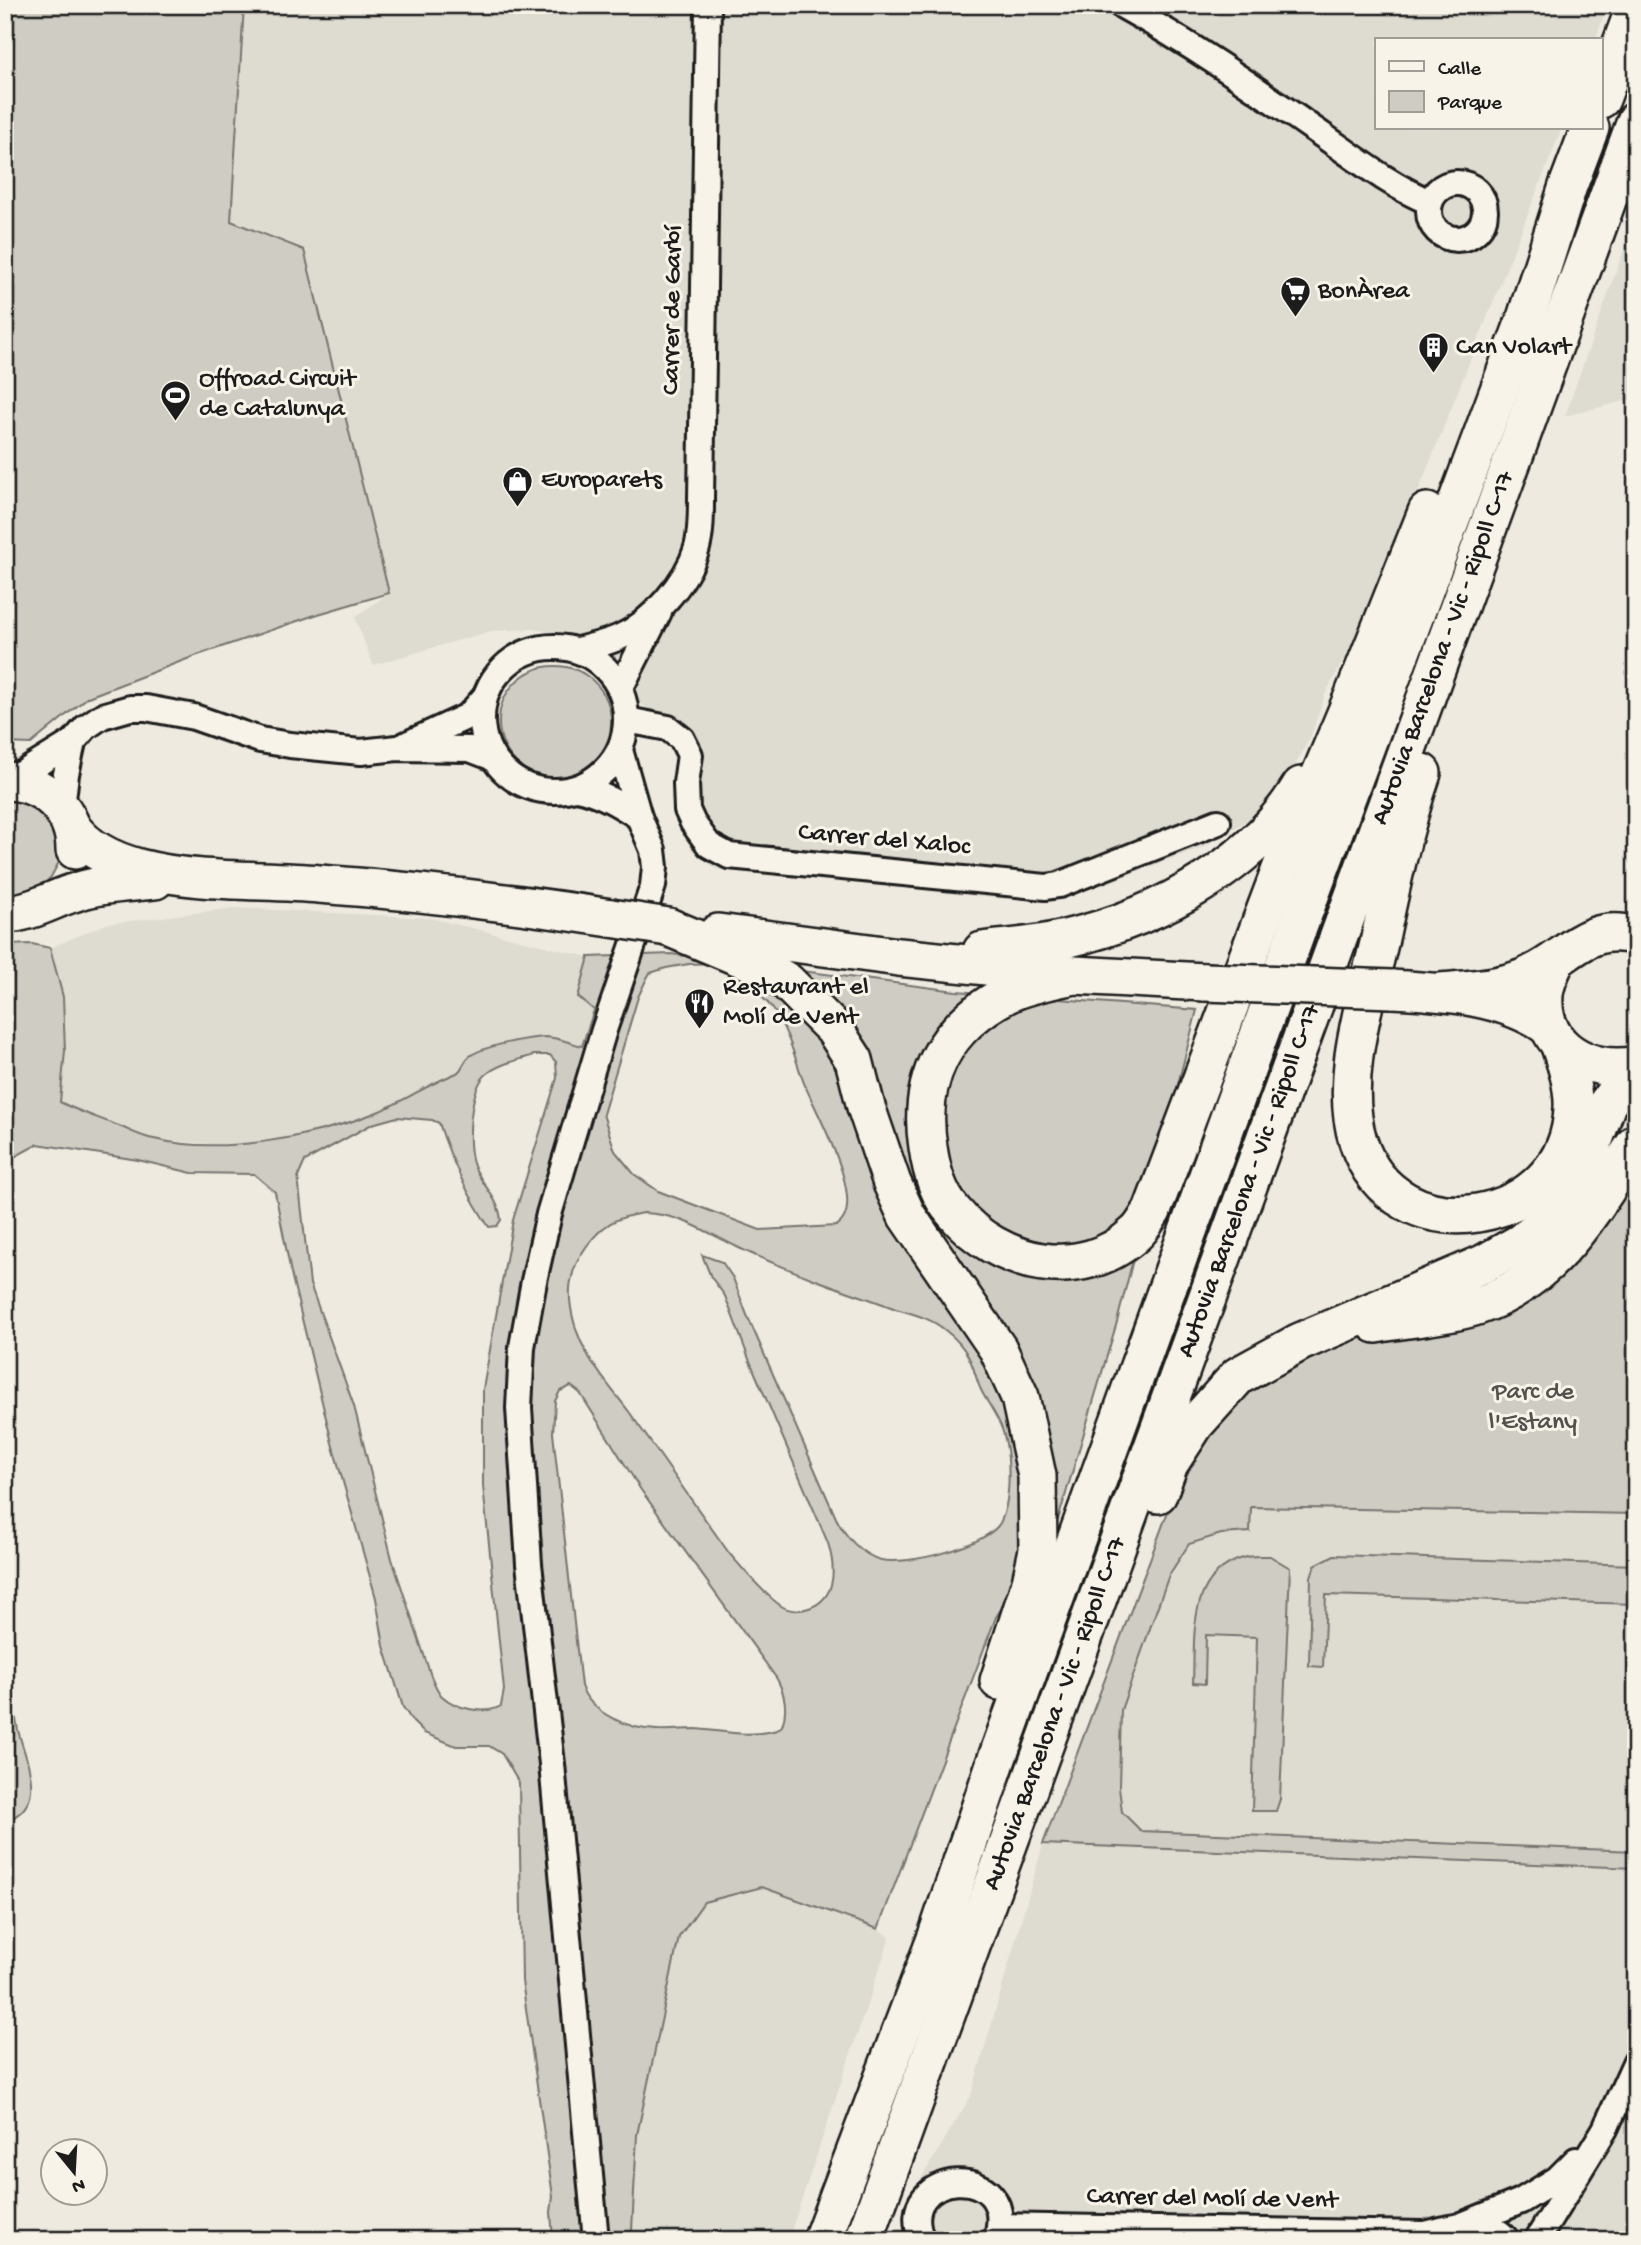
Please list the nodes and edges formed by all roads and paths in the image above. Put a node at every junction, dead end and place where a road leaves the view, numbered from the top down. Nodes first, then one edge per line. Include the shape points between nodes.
1 (708, 5) edge
2 (1121, 5) edge
3 (1636, 5) edge
4 (1602, 96) edge
5 (1636, 121) edge
6 (1589, 130) edge
7 (1430, 202) dead end
8 (1541, 325) junction
9 (663, 604) junction
10 (578, 650) junction
11 (620, 690) junction
12 (484, 698) junction
13 (627, 720) junction
14 (1340, 726) junction
15 (74, 742) junction
16 (397, 748) junction
17 (620, 750) junction
18 (491, 757) junction
19 (7, 781) edge
20 (577, 788) junction
21 (639, 817) junction
22 (67, 818) junction
23 (1218, 821) dead end
24 (195, 876) junction
25 (47, 902) junction
26 (5, 914) edge
27 (668, 927) junction
28 (1636, 936) edge
29 (899, 957) junction
30 (1556, 960) junction
31 (1073, 975) junction
32 (1441, 992) junction
33 (1555, 1036) junction
34 (1635, 1065) edge
35 (1636, 1143) edge
36 (1333, 1329) junction
37 (996, 1761) junction
38 (1021, 1809) junction
39 (1636, 2061) edge
40 (1605, 2129) junction
41 (1462, 2225) junction
42 (998, 2233) edge
43 (1431, 2237) edge
44 (596, 2240) edge
45 (822, 2240) edge
46 (864, 2240) edge
47 (922, 2240) edge
48 (1507, 2240) edge
49 (1537, 2240) edge

1 - 9 street, Carrer de Garbí via 700,529 687,572
2 - 7 street via 1180,38 1363,163
3 - 4 highway
5 - 8 highway, Autovia Barcelona - Vic - Ripoll C-17
6 - 8 highway, Autovia Barcelona - Vic - Ripoll C-17 via 1568,186
8 - 14 highway via 1476,391
8 - 33 highway via 1508,508 1409,810 1360,1028 1351,1102 1358,1142 1371,1168 1401,1198 1436,1213 1466,1215 1493,1210 1529,1193 1561,1155 1570,1129 1571,1084
8 - 37 highway, Autovia Barcelona - Vic - Ripoll C-17 via 1296,933
8 - 38 highway, Autovia Barcelona - Vic - Ripoll C-17
9 - 10 street, Carrer de Garbí via 621,637
9 - 11 street, Carrer de Garbí
10 - 11 street via 603,666
10 - 12 street via 545,647 521,654 501,669
11 - 13 street
12 - 16 street via 468,716
12 - 18 street via 481,718
13 - 17 street
13 - 23 street, Carrer del Xaloc via 668,728 682,739 690,755 686,783 692,823 709,845 729,856 1046,887
14 - 29 highway via 1296,795 1269,827 1235,859 1157,906 1123,922 1048,943
14 - 31 highway via 1283,863 1152,1211 1138,1232 1087,1261 1027,1260 995,1248 951,1210 930,1161 925,1108 928,1087 936,1064 967,1020 1010,993
15 - 16 street via 102,716 146,708 194,717 260,740 361,752
15 - 19 street
15 - 22 street via 66,774
16 - 18 street via 470,749
17 - 20 street via 602,773
17 - 21 street
18 - 20 street via 514,780 529,787
19 - 22 highway via 39,788
20 - 21 street via 605,796
21 - 44 street via 653,850 653,886 549,1214 522,1348 519,1408 529,1564
22 - 24 highway via 91,847 121,862
22 - 25 highway via 75,855 72,869
24 - 25 highway via 104,885
24 - 27 highway, bridge via 465,897
25 - 26 highway via 27,912
27 - 29 highway
27 - 37 highway via 759,965 787,982 834,1029 854,1060 879,1145 907,1216 998,1349 1020,1397 1037,1476 1038,1550 996,1691
28 - 30 highway via 1597,934
29 - 31 highway
30 - 32 highway via 1531,975 1504,983
30 - 33 highway via 1544,993
31 - 32 highway, bridge
32 - 33 highway via 1521,1010
33 - 34 highway via 1581,1061 1617,1068
34 - 36 highway via 1607,1104 1583,1173 1553,1216 1522,1242 1483,1264
35 - 36 highway via 1573,1237 1526,1282 1478,1305 1444,1314
36 - 38 highway via 1276,1353 1238,1377 1195,1424 1169,1464 1085,1692
37 - 45 highway, Autovia Barcelona - Vic - Ripoll C-17 via 937,1936
38 - 46 highway, Autovia Barcelona - Vic - Ripoll C-17
39 - 40 street
40 - 41 street via 1557,2179 1521,2201
40 - 49 street
41 - 43 street, Carrer del Molí de Vent
41 - 48 street via 1485,2226
42 - 43 street, Carrer del Molí de Vent
42 - 47 street via 994,2200 985,2190 960,2180 946,2182 924,2198 917,2224

